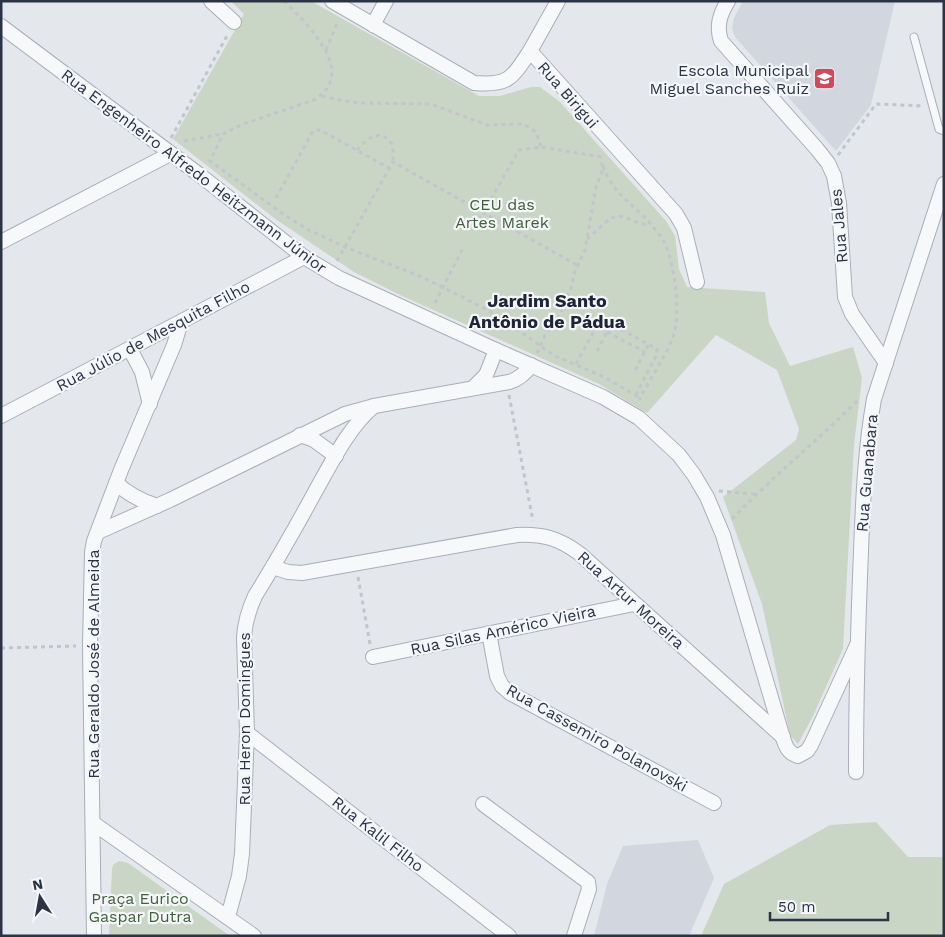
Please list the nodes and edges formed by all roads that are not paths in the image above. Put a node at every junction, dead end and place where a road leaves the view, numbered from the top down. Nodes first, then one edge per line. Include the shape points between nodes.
1 (211, 1) edge
2 (332, 1) edge
3 (386, 1) edge
4 (558, 1) edge
5 (728, 1) edge
6 (234, 22) road end
7 (372, 25) junction
8 (1, 26) edge
9 (914, 37) dead end
10 (530, 51) junction
11 (944, 131) edge
12 (170, 154) junction
13 (944, 184) edge
14 (1, 242) edge
15 (304, 257) junction
16 (698, 282) dead end
17 (181, 322) junction
18 (130, 348) junction
19 (496, 350) junction
20 (886, 363) junction
21 (532, 365) junction
22 (473, 388) junction
23 (150, 404) junction
24 (374, 406) junction
25 (1, 416) edge
26 (300, 435) junction
27 (336, 456) junction
28 (116, 483) junction
29 (157, 506) junction
30 (98, 532) junction
31 (273, 567) junction
32 (634, 604) junction
33 (489, 633) junction
34 (857, 645) junction
35 (373, 657) road end
36 (246, 733) junction
37 (783, 738) junction
38 (856, 772) dead end
39 (714, 803) dead end
40 (483, 804) dead end
41 (93, 823) junction
42 (228, 917) junction
43 (94, 936) edge
44 (254, 936) edge
45 (508, 936) edge
46 (574, 936) edge

1 - 6 street
2 - 7 street, Rua Birigui
3 - 7 street
4 - 10 street
5 - 20 street, Rua Jales via 719,19 721,40 828,164 834,176 839,203 845,297 852,314
7 - 10 street, Rua Birigui via 474,83 496,84 507,80
8 - 12 street, Rua Engenheiro Alfredo Heitzmann Júnior
9 - 11 lane via 939,129
10 - 16 street, Rua Birigui via 676,214 684,228
12 - 14 street
12 - 15 street, Rua Engenheiro Alfredo Heitzmann Júnior
13 - 20 street, Rua Guanabara
15 - 17 street, Rua Júlio de Mesquita Filho
15 - 19 street, Rua Engenheiro Alfredo Heitzmann Júnior via 330,273
17 - 18 street, Rua Júlio de Mesquita Filho
17 - 23 street, Rua Geraldo José de Almeida
18 - 23 street via 144,377
18 - 25 street, Rua Júlio de Mesquita Filho
19 - 21 street, Rua Engenheiro Alfredo Heitzmann Júnior
19 - 22 street via 486,375
20 - 34 street, Rua Guanabara via 869,424
21 - 22 street via 517,379
21 - 37 street, Rua Engenheiro Alfredo Heitzmann Júnior via 603,397 639,418 694,475 721,531
22 - 24 street
23 - 28 street, Rua Geraldo José de Almeida
24 - 26 street via 335,417
24 - 27 street, Rua Heron Domingues via 358,421
26 - 27 street via 314,440
26 - 29 street
27 - 31 street, Rua Heron Domingues
28 - 29 street via 126,493
28 - 30 street, Rua Geraldo José de Almeida
29 - 30 street
30 - 41 street, Rua Geraldo José de Almeida via 92,552 90,646
31 - 32 street, Rua Artur Moreira via 302,573 535,534 570,546
31 - 36 street, Rua Heron Domingues via 255,596 245,626
32 - 33 street, Rua Silas Américo Vieira
32 - 37 street, Rua Artur Moreira
33 - 35 street, Rua Silas Américo Vieira
33 - 39 street, Rua Cassemiro Polanovski via 497,676 510,693
34 - 37 street, Rua Engenheiro Alfredo Heitzmann Júnior via 811,746 798,756 791,754
34 - 38 street, Rua Guanabara
36 - 42 street, Rua Heron Domingues via 242,854
36 - 45 street, Rua Kalil Filho
40 - 46 street via 588,882 589,889
41 - 42 street
41 - 43 street, Rua Geraldo José de Almeida
42 - 44 street

